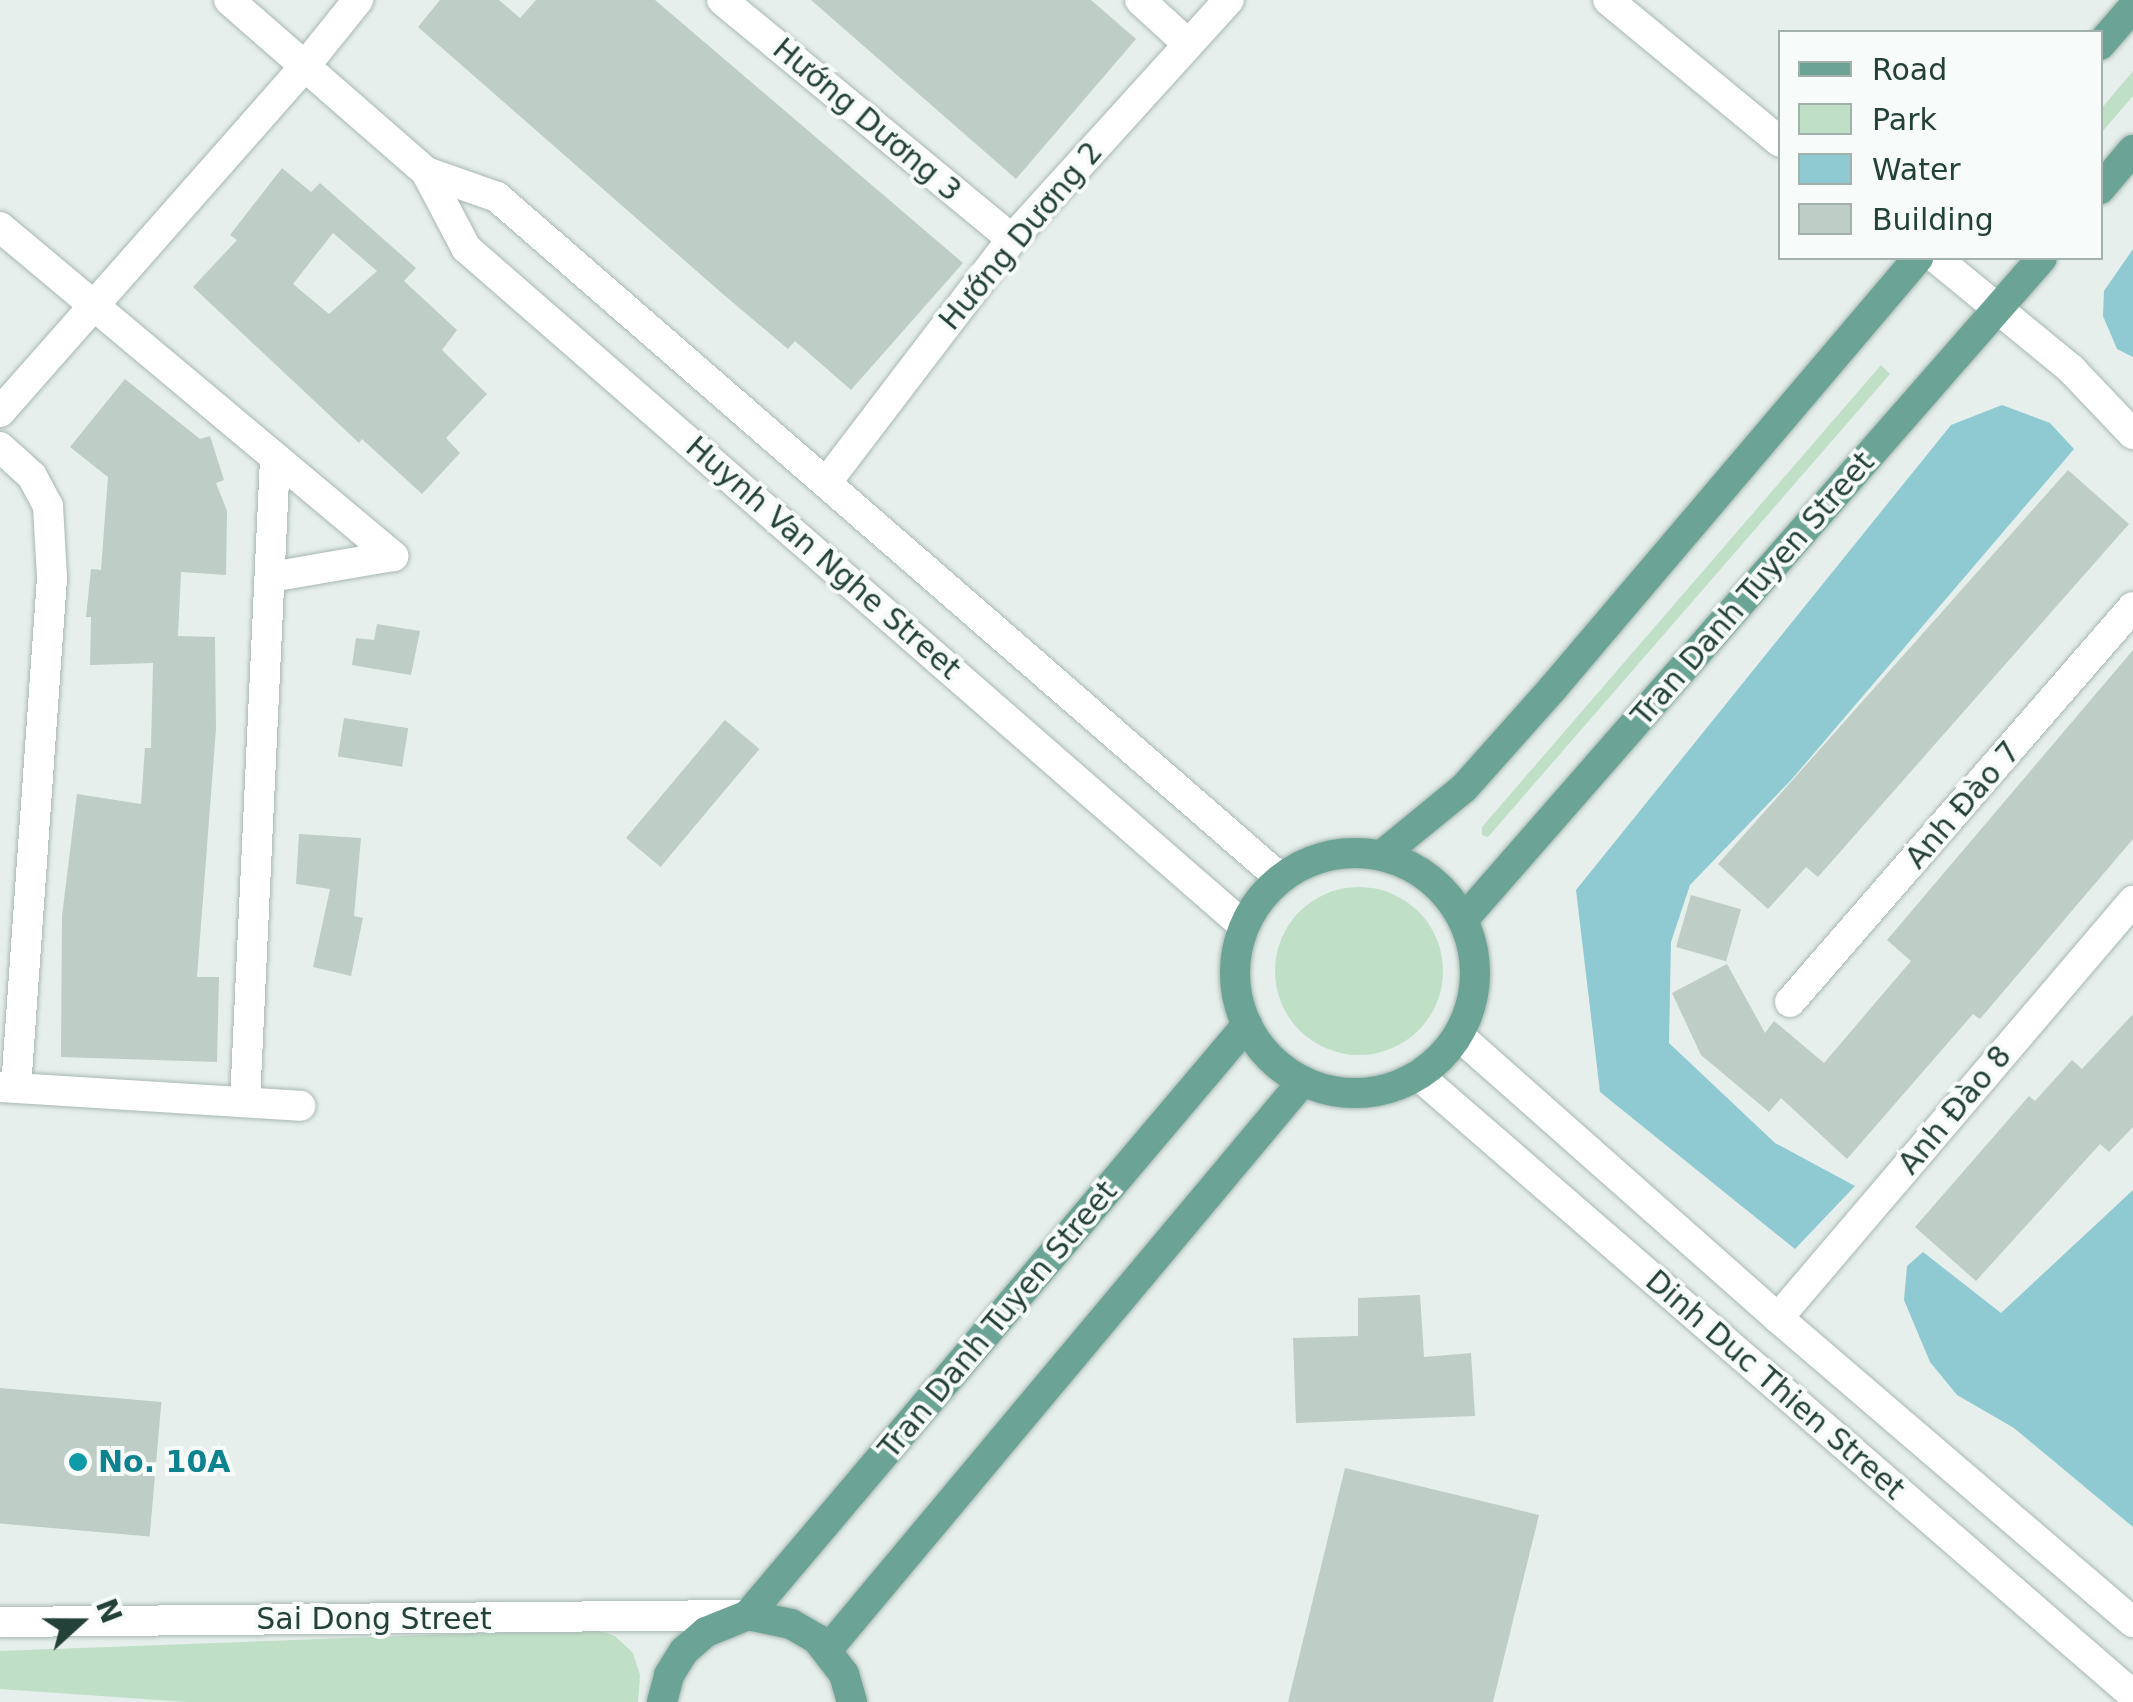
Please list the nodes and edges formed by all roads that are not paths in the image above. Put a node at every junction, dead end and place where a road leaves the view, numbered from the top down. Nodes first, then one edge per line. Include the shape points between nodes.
1 (229, 0) edge
2 (358, 0) edge
3 (722, 0) edge
4 (1140, 0) edge
5 (1229, 0) edge
6 (1608, 0) edge
7 (2133, 7) edge
8 (2103, 42) edge
9 (1188, 44) junction
10 (305, 66) junction
11 (1778, 140) edge
12 (2133, 150) edge
13 (426, 172) junction
14 (2103, 185) edge
15 (0, 226) edge
16 (1012, 239) junction
17 (1916, 260) edge
18 (1938, 260) edge
19 (2040, 260) edge
20 (94, 305) junction
21 (1998, 309) junction
22 (0, 412) edge
23 (2133, 434) edge
24 (0, 447) edge
25 (275, 458) junction
26 (826, 483) junction
27 (271, 577) junction
28 (2133, 607) edge
29 (1382, 855) junction
30 (1280, 878) junction
31 (2133, 902) edge
32 (1463, 920) junction
33 (1244, 926) junction
34 (1790, 1002) dead end
35 (1247, 1025) junction
36 (1458, 1035) junction
37 (1418, 1075) junction
38 (1303, 1081) junction
39 (8, 1087) edge
40 (246, 1102) junction
41 (300, 1106) dead end
42 (1686, 1238) junction
43 (1653, 1279) junction
44 (1778, 1318) junction
45 (748, 1614) junction
46 (0, 1622) edge
47 (2133, 1622) edge
48 (828, 1649) junction
49 (2133, 1695) edge
50 (662, 1702) edge
51 (852, 1702) edge

1 - 10 street, Huynh Van Nghe Street
2 - 10 street
3 - 16 street, Hướng Dương 3
4 - 9 street
5 - 9 street, Hướng Dương 2
6 - 11 street
7 - 8 main road
9 - 16 street, Hướng Dương 2
10 - 13 street, Huynh Van Nghe Street
10 - 20 street
12 - 14 main road
13 - 26 street, Huynh Van Nghe Street via 497,196
13 - 33 street, Huynh Van Nghe Street via 466,248
15 - 20 street
16 - 26 street, Hướng Dương 2
17 - 29 main road via 1464,788
18 - 21 street
19 - 21 main road, Tran Danh Tuyen Street
20 - 22 street
20 - 25 street
21 - 23 street via 2071,369
21 - 32 main road, Tran Danh Tuyen Street
24 - 39 street via 32,476 48,506 52,578
25 - 27 street
25 - 27 street via 393,556
26 - 30 street, Huynh Van Nghe Street
27 - 40 street
28 - 34 street, Anh Đào 7
29 - 30 main road via 1328,855
29 - 32 main road via 1430,879
30 - 33 main road
31 - 44 street, Anh Đào 8
32 - 36 main road via 1475,978
33 - 35 main road via 1235,976
35 - 38 main road via 1261,1048
35 - 45 main road, Tran Danh Tuyen Street
36 - 37 main road
36 - 42 street, Dinh Duc Thien Street
37 - 38 main road via 1360,1093
37 - 43 street, Dinh Duc Thien Street
38 - 48 main road
39 - 40 street
40 - 41 street
42 - 43 street
42 - 44 street, Dinh Duc Thien Street
43 - 49 street, Dinh Duc Thien Street
44 - 47 street, Dinh Duc Thien Street
45 - 46 street, Sai Dong Street
45 - 48 main road via 791,1624
45 - 50 main road via 684,1650
48 - 51 main road

